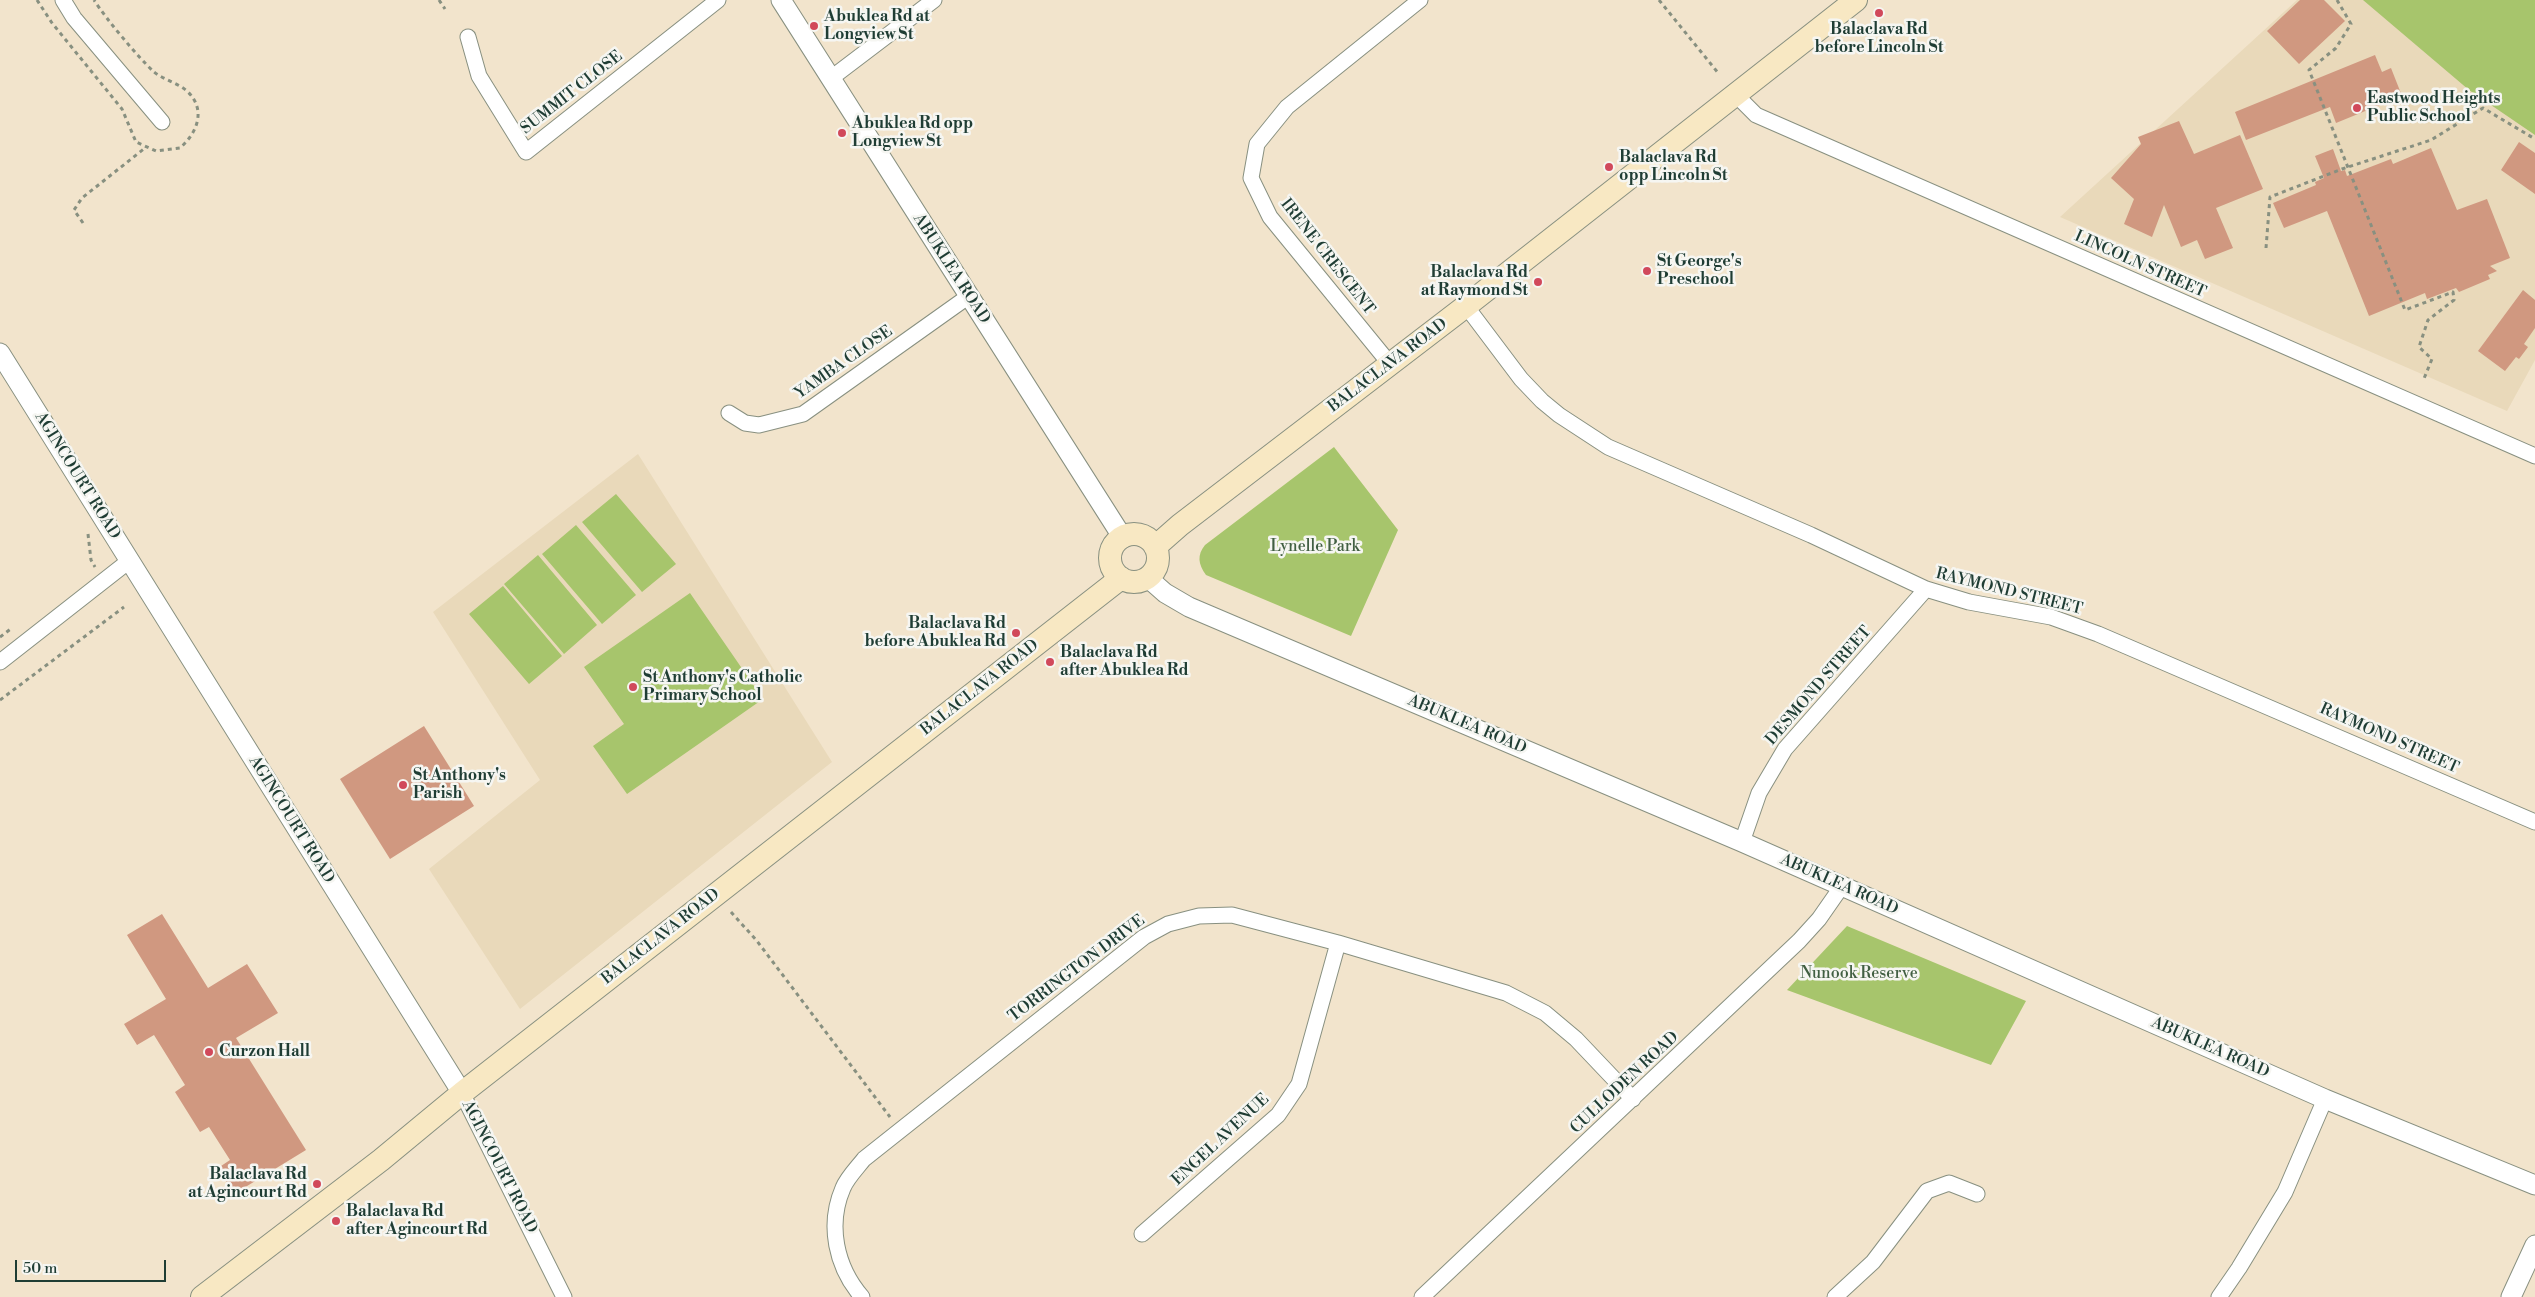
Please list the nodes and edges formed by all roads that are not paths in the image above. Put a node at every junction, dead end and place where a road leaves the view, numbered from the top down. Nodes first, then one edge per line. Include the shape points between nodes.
1 (63, 0) edge
2 (718, 0) edge
3 (781, 0) edge
4 (934, 0) edge
5 (1420, 0) edge
6 (1856, 0) edge
7 (468, 37) dead end
8 (830, 79) junction
9 (1737, 96) junction
10 (162, 122) dead end
11 (969, 296) junction
12 (1466, 306) junction
13 (0, 353) edge
14 (1390, 364) junction
15 (729, 414) dead end
16 (2535, 456) edge
17 (1122, 538) junction
18 (1155, 547) junction
19 (129, 561) junction
20 (1120, 578) junction
21 (1148, 578) junction
22 (1926, 589) junction
23 (0, 662) edge
24 (2535, 822) edge
25 (1742, 842) junction
26 (1842, 886) junction
27 (1338, 944) junction
28 (462, 1093) junction
29 (1633, 1099) junction
30 (2325, 1099) junction
31 (2535, 1185) edge
32 (1977, 1194) dead end
33 (1142, 1234) dead end
34 (2535, 1245) edge
35 (202, 1297) edge
36 (564, 1297) edge
37 (862, 1297) edge
38 (1422, 1297) edge
39 (1834, 1297) edge
40 (2218, 1297) edge
41 (2510, 1297) edge

1 - 10 street via 74,18
2 - 7 street, SUMMIT CLOSE via 526,152 479,76
3 - 8 street, ABUKLEA ROAD
4 - 8 street
5 - 14 street, IRENE CRESCENT via 1287,108 1258,144 1251,178 1270,217
6 - 9 main road, BALACLAVA ROAD
8 - 11 street, ABUKLEA ROAD
9 - 12 main road, BALACLAVA ROAD
9 - 16 street, LINCOLN STREET via 1756,115
11 - 15 street, YAMBA CLOSE via 803,414 758,425 745,423
11 - 17 street, ABUKLEA ROAD
12 - 14 main road, BALACLAVA ROAD
12 - 22 street, RAYMOND STREET via 1521,379 1558,415 1582,432 1648,466 1811,535
13 - 19 street, AGINCOURT ROAD
14 - 18 main road, BALACLAVA ROAD
17 - 18 main road via 1146,537
17 - 20 main road via 1116,542 1110,557 1111,565
18 - 21 main road via 1157,565
19 - 23 street
19 - 28 street, AGINCOURT ROAD
20 - 21 main road via 1137,582
20 - 28 main road, BALACLAVA ROAD
21 - 25 street, ABUKLEA ROAD via 1164,593 1189,607
22 - 24 street, RAYMOND STREET via 1969,602 2051,618 2098,634
22 - 25 street, DESMOND STREET via 1785,749 1759,792
25 - 26 street, ABUKLEA ROAD
26 - 29 street, CULLODEN ROAD via 1799,941
26 - 30 street, ABUKLEA ROAD
27 - 29 street, TORRINGTON DRIVE via 1506,993 1537,1009 1576,1039
27 - 33 street, ENGEL AVENUE via 1299,1084 1278,1115
27 - 37 street, TORRINGTON DRIVE via 1232,915 1199,916 1168,924 1144,937 864,1159 843,1187 836,1215 836,1249 844,1273
28 - 35 main road, BALACLAVA ROAD via 382,1160
28 - 36 street, AGINCOURT ROAD
29 - 38 street, CULLODEN ROAD
30 - 31 street, ABUKLEA ROAD
30 - 40 street via 2285,1192
32 - 39 street via 1949,1183 1927,1191 1873,1262
34 - 41 street

